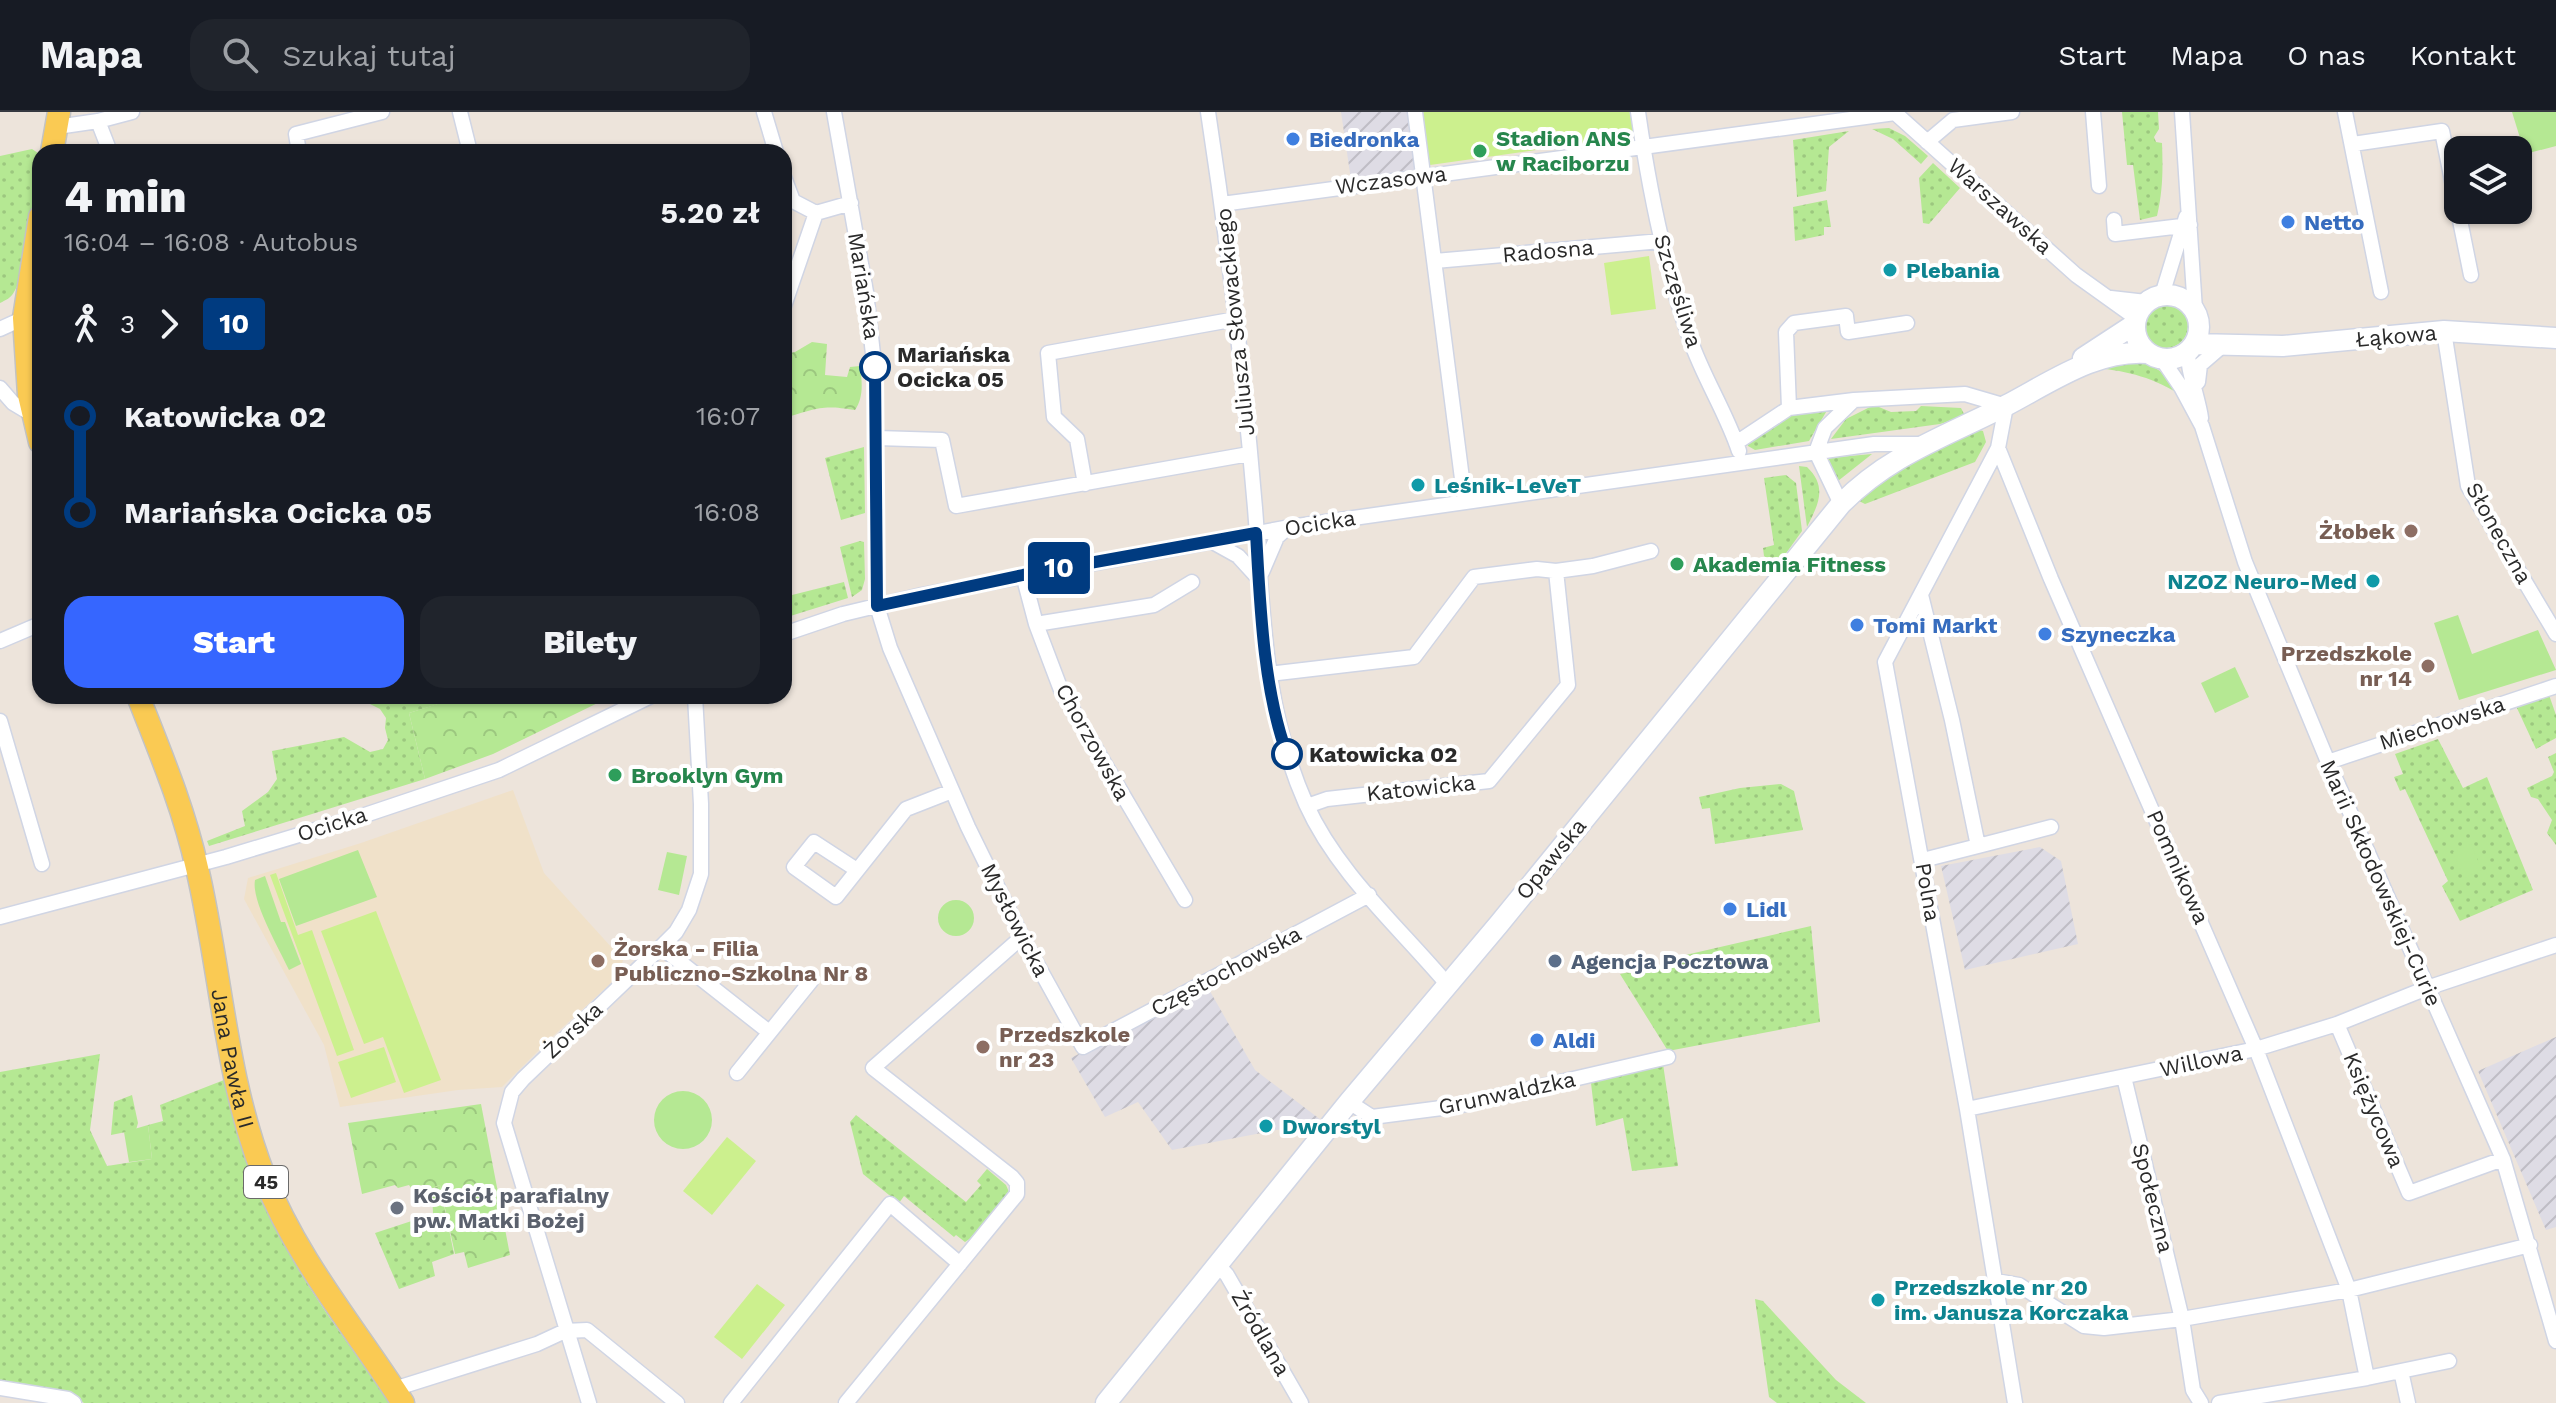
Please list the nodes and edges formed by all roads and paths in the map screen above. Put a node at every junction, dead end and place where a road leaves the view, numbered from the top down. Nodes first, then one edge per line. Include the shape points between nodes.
1 (132, 112) edge
2 (382, 112) edge
3 (460, 112) edge
4 (764, 112) edge
5 (834, 112) edge
6 (1208, 112) edge
7 (1415, 112) edge
8 (1638, 112) edge
9 (1894, 112) edge
10 (2012, 112) edge
11 (2093, 112) edge
12 (2182, 112) edge
13 (2345, 112) edge
14 (1866, 114) edge
15 (1847, 115) edge
16 (58, 119) edge
17 (98, 121) junction
18 (1927, 142) junction
19 (53, 144) edge
20 (107, 144) edge
21 (298, 144) edge
22 (468, 144) edge
23 (774, 144) edge
24 (2353, 144) junction
25 (1643, 148) junction
26 (1424, 176) junction
27 (2099, 186) dead end
28 (792, 198) edge
29 (851, 203) junction
30 (1222, 204) junction
31 (816, 213) junction
32 (2114, 220) dead end
33 (2187, 225) junction
34 (1661, 241) junction
35 (1435, 261) junction
36 (32, 268) edge
37 (2471, 275) dead end
38 (792, 283) edge
39 (2381, 292) dead end
40 (2108, 298) junction
41 (2139, 314) junction
42 (24, 318) junction
43 (1236, 319) junction
44 (1907, 323) dead end
45 (0, 329) edge
46 (2444, 331) junction
47 (2194, 332) junction
48 (2556, 338) edge
49 (2229, 346) junction
50 (2155, 356) junction
51 (2051, 381) junction
52 (32, 384) edge
53 (0, 388) edge
54 (2198, 395) junction
55 (1854, 400) junction
56 (32, 401) edge
57 (2006, 406) junction
58 (1789, 408) junction
59 (2202, 426) junction
60 (877, 438) junction
61 (1736, 443) junction
62 (1922, 444) junction
63 (1998, 448) junction
64 (1816, 452) junction
65 (1249, 454) junction
66 (1742, 461) junction
67 (1085, 484) junction
68 (1465, 502) junction
69 (1841, 504) junction
70 (1290, 527) junction
71 (1256, 533) junction
72 (1211, 541) junction
73 (1651, 551) dead end
74 (1556, 571) junction
75 (1023, 575) junction
76 (1259, 579) junction
77 (1192, 582) dead end
78 (1921, 595) junction
79 (877, 606) junction
80 (1036, 624) junction
81 (32, 627) edge
82 (792, 632) edge
83 (2556, 634) edge
84 (0, 641) edge
85 (1269, 674) junction
86 (2556, 686) edge
87 (141, 704) edge
88 (635, 704) edge
89 (695, 704) edge
90 (0, 721) edge
91 (2328, 762) junction
92 (952, 791) junction
93 (1307, 806) junction
94 (2051, 827) dead end
95 (1978, 846) junction
96 (1923, 860) junction
97 (42, 864) dead end
98 (197, 865) junction
99 (857, 870) dead end
100 (1369, 895) junction
101 (1185, 900) dead end
102 (0, 917) edge
103 (1022, 937) junction
104 (2556, 945) edge
105 (661, 947) junction
106 (811, 981) dead end
107 (1447, 984) junction
108 (2427, 988) junction
109 (2337, 1024) junction
110 (769, 1032) junction
111 (1083, 1047) joint
112 (2256, 1049) junction
113 (1668, 1057) dead end
114 (737, 1073) dead end
115 (2124, 1077) junction
116 (1349, 1102) junction
117 (1967, 1109) junction
118 (2503, 1159) junction
119 (2530, 1245) junction
120 (960, 1264) junction
121 (1218, 1265) junction
122 (1996, 1281) junction
123 (2349, 1290) junction
124 (2182, 1319) junction
125 (565, 1331) junction
126 (2556, 1341) edge
127 (2449, 1361) dead end
128 (2401, 1371) junction
129 (2367, 1378) junction
130 (0, 1388) edge
131 (399, 1396) edge
132 (74, 1403) edge
133 (589, 1403) edge
134 (677, 1403) edge
135 (731, 1403) edge
136 (846, 1403) edge
137 (1106, 1403) edge
138 (1301, 1403) edge
139 (2015, 1403) edge
140 (2201, 1403) edge
141 (2219, 1403) edge
142 (2408, 1403) edge

1 - 17 street
2 - 21 street via 296,134
3 - 22 street
4 - 23 street
5 - 29 street, Mariańska
6 - 30 street, Juliusza Słowackiego
7 - 26 street
8 - 25 street, Szczęśliwa
9 - 14 street, Wczasowa
9 - 18 street, Warszawska
10 - 18 street via 1953,120
11 - 27 street
12 - 33 street
13 - 24 street
14 - 15 street, Wczasowa
15 - 25 street, Wczasowa
16 - 17 street
16 - 19 main road
17 - 20 street
18 - 40 street, Warszawska
24 - 37 street via 2442,131
24 - 39 street
25 - 26 street, Wczasowa
25 - 34 street, Szczęśliwa
26 - 30 street, Wczasowa
26 - 35 street
28 - 31 street
29 - 31 street
29 - 60 street, Mariańska via 870,320
30 - 43 street, Juliusza Słowackiego
31 - 38 street
32 - 33 street via 2115,234
33 - 41 street
33 - 47 street
34 - 35 street, Radosna
34 - 61 street, Szczęśliwa via 1691,343
35 - 68 street
36 - 42 main road
40 - 41 street, Warszawska
40 - 41 street via 2119,323
41 - 47 main road via 2180,297
41 - 50 main road via 2138,341
41 - 51 main road, Opawska
42 - 45 street
42 - 52 main road
43 - 65 street, Juliusza Słowackiego
43 - 67 street via 1048,353 1054,417 1077,439
44 - 58 street via 1848,332 1846,316 1794,323 1786,332
46 - 48 main road, Łąkowa
46 - 49 main road, Łąkowa
46 - 83 street, Słoneczna via 2468,486
47 - 49 main road
47 - 50 main road via 2179,357
47 - 54 street, Marii Skłodowskiej-Curie via 2187,361
49 - 54 street, Marii Skłodowskiej-Curie via 2200,365
50 - 51 main road, Opawska via 2118,353
50 - 59 street, Marii Skłodowskiej-Curie via 2181,387
51 - 57 main road, Opawska
53 - 56 street via 13,403
54 - 59 street, Marii Skłodowskiej-Curie
55 - 57 street via 1965,394
55 - 58 street
55 - 64 street via 1825,428
57 - 62 main road, Opawska
57 - 63 street, Polna
58 - 61 street
59 - 91 street, Marii Skłodowskiej-Curie via 2245,562
60 - 67 street via 942,440 956,506
60 - 79 street, Mariańska
61 - 66 street, Szczęśliwa
62 - 64 street, Ocicka
62 - 69 main road, Opawska via 1878,470
63 - 78 street, Polna
63 - 112 street, Pomnikowa
64 - 66 street, Ocicka
64 - 69 street
65 - 67 street
65 - 71 street, Juliusza Słowackiego
66 - 68 street, Ocicka
68 - 70 street, Ocicka
69 - 107 main road, Opawska
70 - 71 street, Ocicka
70 - 76 street via 1277,537
71 - 72 street, Ocicka
71 - 76 street
72 - 75 street, Ocicka
72 - 76 street via 1238,556
73 - 74 street
74 - 85 street via 1474,577 1414,657
74 - 93 street, Katowicka via 1568,685 1489,781 1327,799
75 - 79 street, Ocicka
75 - 80 street, Chorzowska
76 - 85 street
77 - 80 street via 1154,605
78 - 95 street
78 - 96 street, Polna via 1885,662
79 - 82 street, Ocicka
79 - 92 street, Mysłowicka via 886,639
80 - 101 street, Chorzowska via 1061,690
81 - 84 street
85 - 93 street via 1278,727
86 - 91 street, Miechowska
87 - 98 main road, 45
88 - 98 street, Ocicka via 499,770
89 - 105 street, Żorska via 701,874 689,910
90 - 97 street
91 - 108 street, Marii Skłodowskiej-Curie
92 - 99 street via 906,809
92 - 103 street, Mysłowicka
93 - 100 street
94 - 95 street
95 - 96 street
96 - 117 street, Polna
98 - 102 street, Ocicka
98 - 131 main road, Jana Pawła II / 45 via 237,1084 263,1175 305,1261
100 - 107 street
100 - 111 street, Częstochowska
103 - 111 street, Mysłowicka
103 - 120 street via 873,1068 1017,1183 1015,1199
104 - 108 street, Willowa
105 - 110 street
105 - 125 street, Żorska via 533,1067 512,1092 506,1111 506,1134
106 - 110 street
107 - 116 main road, Opawska
108 - 109 street, Willowa
108 - 118 street, Marii Skłodowskiej-Curie
109 - 112 street, Willowa
109 - 118 street, Księżycowa via 2409,1193
110 - 114 street
112 - 115 street, Willowa
112 - 123 street, Pomnikowa
113 - 116 street, Grunwaldzka via 1457,1106 1372,1117
115 - 117 street, Willowa
115 - 124 street, Społeczna
116 - 121 main road, Opawska
117 - 122 street, Polna
118 - 119 street, Marii Skłodowskiej-Curie
119 - 123 street
119 - 126 street, Marii Skłodowskiej-Curie
120 - 135 street via 890,1204
120 - 136 street
121 - 137 main road, Opawska
121 - 138 street, Źródlana
122 - 124 street via 2019,1285 2073,1321 2094,1328
122 - 139 street, Polna
123 - 124 street
123 - 129 street, Pomnikowa
124 - 140 street, Społeczna via 2193,1390
125 - 131 street
125 - 133 street, Żorska
125 - 134 street via 587,1330
127 - 128 street
128 - 129 street
128 - 142 street
129 - 141 street
130 - 132 street

